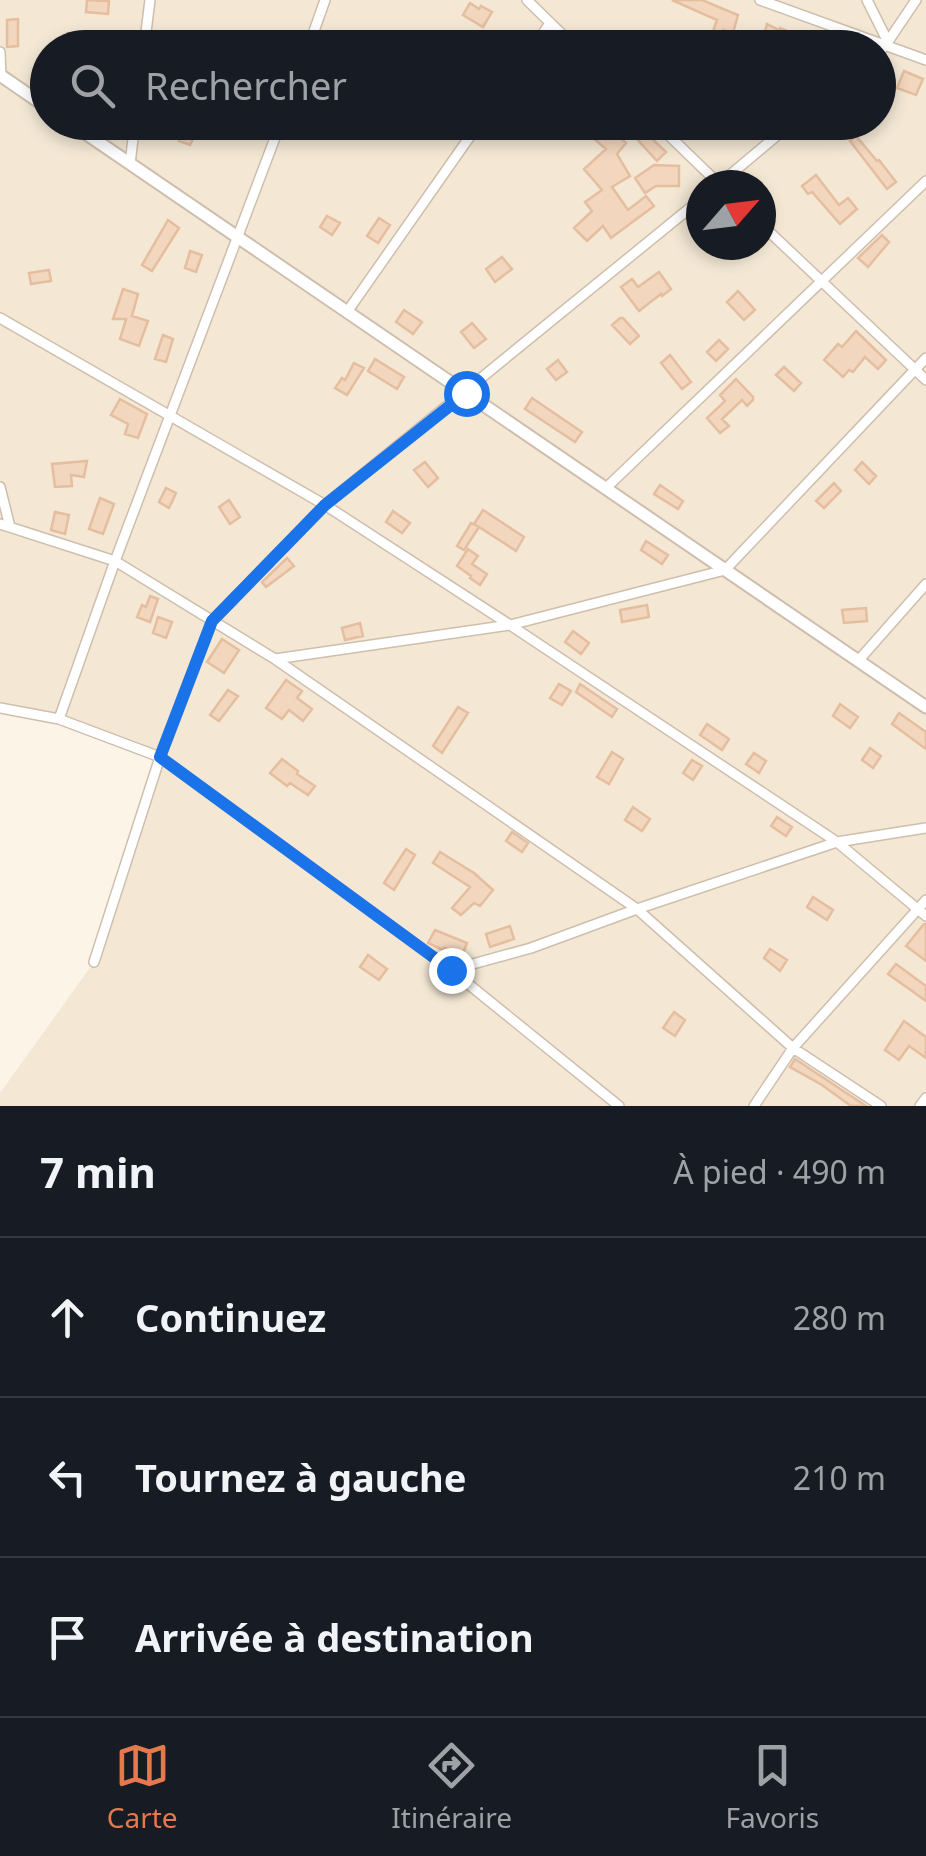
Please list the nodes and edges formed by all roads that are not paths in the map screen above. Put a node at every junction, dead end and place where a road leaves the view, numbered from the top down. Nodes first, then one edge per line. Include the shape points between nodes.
1 (150, 0) edge
2 (325, 0) edge
3 (527, 0) edge
4 (760, 0) edge
5 (866, 0) edge
6 (916, 0) edge
7 (550, 23) junction
8 (146, 30) edge
9 (314, 30) edge
10 (545, 30) edge
11 (557, 30) edge
12 (839, 30) edge
13 (877, 30) edge
14 (896, 30) edge
15 (896, 51) edge
16 (0, 52) edge
17 (926, 60) edge
18 (0, 76) edge
19 (30, 96) edge
20 (95, 140) edge
21 (133, 140) edge
22 (274, 140) edge
23 (467, 140) edge
24 (673, 140) edge
25 (773, 140) edge
26 (130, 164) junction
27 (704, 170) edge
28 (737, 170) edge
29 (926, 181) edge
30 (686, 211) edge
31 (239, 238) junction
32 (776, 238) edge
33 (822, 282) junction
34 (348, 312) junction
35 (0, 318) edge
36 (926, 358) edge
37 (915, 370) junction
38 (926, 380) edge
39 (466, 393) junction
40 (170, 414) junction
41 (0, 488) edge
42 (606, 488) junction
43 (325, 505) junction
44 (5, 526) edge
45 (115, 561) junction
46 (725, 570) junction
47 (926, 584) edge
48 (212, 621) junction
49 (510, 625) junction
50 (275, 658) junction
51 (858, 660) junction
52 (926, 707) edge
53 (0, 708) edge
54 (59, 718) junction
55 (160, 757) junction
56 (926, 828) edge
57 (838, 842) junction
58 (926, 900) edge
59 (637, 908) junction
60 (921, 913) edge
61 (94, 962) dead end
62 (451, 970) junction
63 (794, 1048) junction
64 (926, 1098) edge
65 (619, 1106) edge
66 (754, 1106) edge
67 (881, 1106) edge
68 (920, 1106) edge

1 - 8 street
2 - 9 street
3 - 7 street
4 - 12 street
5 - 13 street
6 - 14 street
7 - 10 street
7 - 11 street
15 - 17 street
16 - 18 street
18 - 19 street
20 - 26 street
21 - 26 street
22 - 31 street
23 - 34 street
24 - 27 street
25 - 28 street
26 - 31 street
29 - 33 street
30 - 39 street
31 - 34 street
31 - 40 street
32 - 33 street
33 - 37 street
33 - 42 street
34 - 39 street
35 - 40 street
36 - 37 street
37 - 38 street
37 - 46 street
39 - 42 street
39 - 43 street
40 - 43 street
40 - 45 street
41 - 44 street
42 - 46 street
43 - 48 street
43 - 49 street
44 - 45 street
45 - 48 street
45 - 54 street
46 - 49 street
46 - 51 street
47 - 51 street
48 - 50 street
48 - 55 street
49 - 50 street
49 - 57 street
50 - 59 street
51 - 52 street
53 - 54 street
54 - 55 street
55 - 61 street
55 - 62 street
56 - 57 street
57 - 59 street
57 - 60 street
58 - 60 street
59 - 62 street
59 - 63 street
60 - 63 street
62 - 65 street
63 - 66 street
63 - 67 street
64 - 68 street

